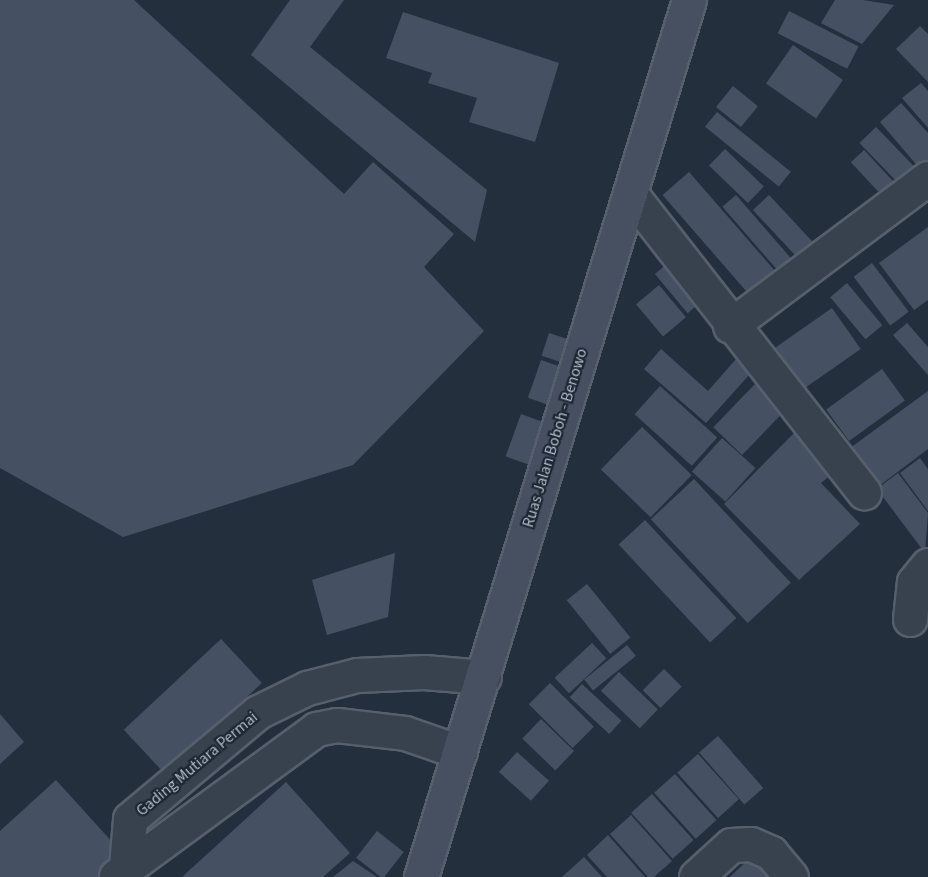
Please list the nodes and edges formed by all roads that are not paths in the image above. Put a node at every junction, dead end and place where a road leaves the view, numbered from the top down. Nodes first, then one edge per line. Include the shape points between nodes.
1 (689, 0) edge
2 (928, 178) edge
3 (630, 193) junction
4 (730, 326) junction
5 (864, 493) dead end
6 (928, 565) edge
7 (910, 619) dead end
8 (484, 677) junction
9 (307, 688) junction
10 (316, 729) junction
11 (460, 752) junction
12 (120, 872) edge
13 (421, 877) edge
14 (696, 877) edge
15 (791, 877) edge

1 - 3 main road, Ruas Jalan Boboh - Benowo
2 - 4 street
3 - 4 street
3 - 8 main road, Ruas Jalan Boboh - Benowo
4 - 5 street
6 - 7 street via 914,582
8 - 9 street, Gading Mutiara Permai via 424,672 357,675
8 - 11 main road, Ruas Jalan Boboh - Benowo
9 - 10 street
9 - 12 street, Gading Mutiara Permai via 258,712 130,819
10 - 11 street via 337,725 405,733
10 - 12 street, Gading Mutiara Permai
11 - 13 main road, Ruas Jalan Boboh - Benowo
14 - 15 street via 731,845 752,844 771,853

